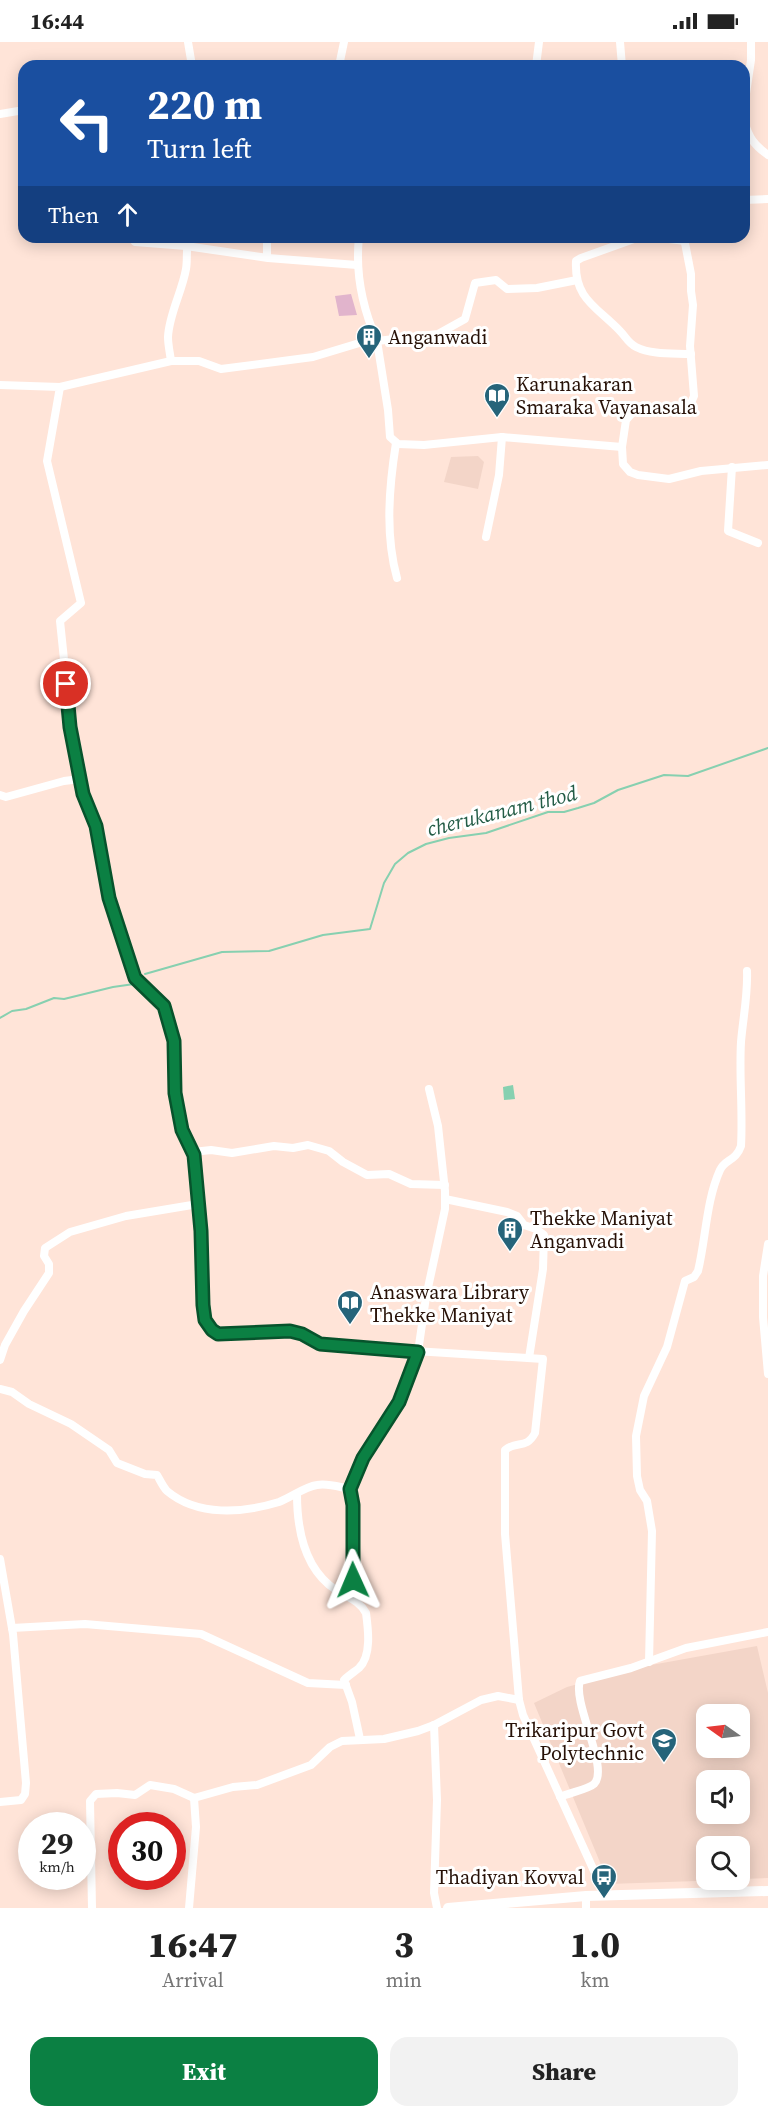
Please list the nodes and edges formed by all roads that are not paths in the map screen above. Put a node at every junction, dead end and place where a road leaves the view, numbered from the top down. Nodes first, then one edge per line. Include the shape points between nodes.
1 (188, 42) edge
2 (344, 42) edge
3 (539, 42) edge
4 (620, 42) edge
5 (751, 42) edge
6 (191, 60) edge
7 (340, 60) edge
8 (537, 60) edge
9 (622, 60) edge
10 (750, 72) edge
11 (18, 111) edge
12 (0, 114) edge
13 (750, 138) edge
14 (768, 155) edge
15 (768, 198) edge
16 (750, 200) edge
17 (140, 243) edge
18 (187, 243) edge
19 (267, 243) edge
20 (358, 243) edge
21 (621, 243) edge
22 (685, 243) edge
23 (186, 246) junction
24 (267, 258) junction
25 (357, 265) junction
26 (577, 280) junction
27 (377, 341) junction
28 (691, 354) junction
29 (171, 361) junction
30 (0, 385) edge
31 (60, 387) junction
32 (502, 437) junction
33 (396, 443) junction
34 (622, 447) junction
35 (768, 465) edge
36 (732, 467) junction
37 (486, 537) dead end
38 (758, 543) dead end
39 (397, 578) dead end
40 (80, 779) junction
41 (0, 795) edge
42 (747, 971) dead end
43 (429, 1089) dead end
44 (193, 1152) junction
45 (445, 1185) junction
46 (445, 1199) junction
47 (198, 1204) junction
48 (768, 1244) edge
49 (418, 1352) junction
50 (529, 1358) junction
51 (0, 1360) edge
52 (768, 1374) edge
53 (0, 1389) edge
54 (350, 1489) junction
55 (297, 1494) junction
56 (0, 1559) edge
57 (355, 1600) junction
58 (12, 1628) junction
59 (768, 1632) edge
60 (649, 1662) junction
61 (346, 1685) junction
62 (519, 1700) junction
63 (434, 1725) junction
64 (360, 1739) junction
65 (560, 1797) junction
66 (194, 1798) junction
67 (0, 1802) edge
68 (768, 1891) edge
69 (605, 1895) junction
70 (586, 1896) junction
71 (92, 1908) edge
72 (189, 1908) edge
73 (437, 1908) edge
74 (448, 1908) edge
75 (586, 1908) edge

1 - 6 street
2 - 7 street
3 - 8 street
4 - 9 street
5 - 10 street
11 - 12 street
13 - 14 street
15 - 16 street
17 - 23 street
18 - 23 street
19 - 24 street
20 - 25 street
21 - 26 street via 576,261
22 - 28 street via 693,305
23 - 24 street
23 - 29 street via 187,266 168,338
24 - 25 street
25 - 27 street via 359,285
26 - 27 street via 507,289 496,280 475,283 465,319 456,325 438,334
26 - 28 street via 592,307 627,341 657,352
27 - 29 street via 313,357 221,369 200,361
27 - 33 street via 390,436
28 - 34 street via 691,403 674,410 633,411 626,420
29 - 31 street
30 - 31 street
31 - 40 street via 47,461 81,603 60,621 70,727
32 - 33 street via 424,445
32 - 34 street
32 - 37 street via 499,475
33 - 39 street via 390,517 391,559
34 - 36 street via 623,464 638,475 669,479
35 - 36 street
36 - 38 street via 728,531
40 - 41 street via 6,797
40 - 44 street via 96,826 109,898 135,978 164,1006 174,1041 175,1093 182,1130
42 - 60 street via 741,1043 741,1146 738,1154 721,1167 698,1271 685,1281 667,1347 644,1396 636,1436 637,1476 647,1501 652,1531
43 - 45 street
44 - 45 street via 232,1153 308,1145 329,1151 367,1175 389,1174 411,1184
44 - 47 street
45 - 46 street
46 - 49 street
46 - 50 street via 507,1212 544,1236 543,1269
47 - 49 street via 205,1320 212,1330 218,1334 290,1331 320,1344
47 - 51 street via 115,1219 70,1232 45,1248 49,1274 24,1311
48 - 52 street via 763,1317
49 - 50 street
49 - 54 street via 399,1402 363,1458
50 - 62 street via 543,1359 535,1432 531,1441 506,1450 505,1534
53 - 55 street via 71,1424 109,1450 117,1463 157,1475 165,1489 205,1509 249,1510
54 - 55 street via 318,1485
54 - 57 street
55 - 57 street via 301,1534 309,1562 328,1584
56 - 58 street
57 - 61 street via 366,1613 367,1651 361,1667 344,1680
58 - 61 street via 86,1624 201,1634 308,1683
58 - 67 street via 26,1783 21,1800
59 - 60 street via 686,1648
60 - 65 street via 580,1681 579,1695 596,1757 598,1780 593,1786
61 - 64 street
62 - 63 street via 498,1696 481,1700
62 - 65 street
63 - 64 street via 384,1739
63 - 73 street
64 - 66 street via 342,1741 311,1765 258,1785 232,1787
65 - 69 street
66 - 71 street via 150,1785 135,1795 96,1794 90,1801
66 - 72 street via 196,1827
68 - 69 main road
69 - 70 main road
70 - 74 main road
70 - 75 street

